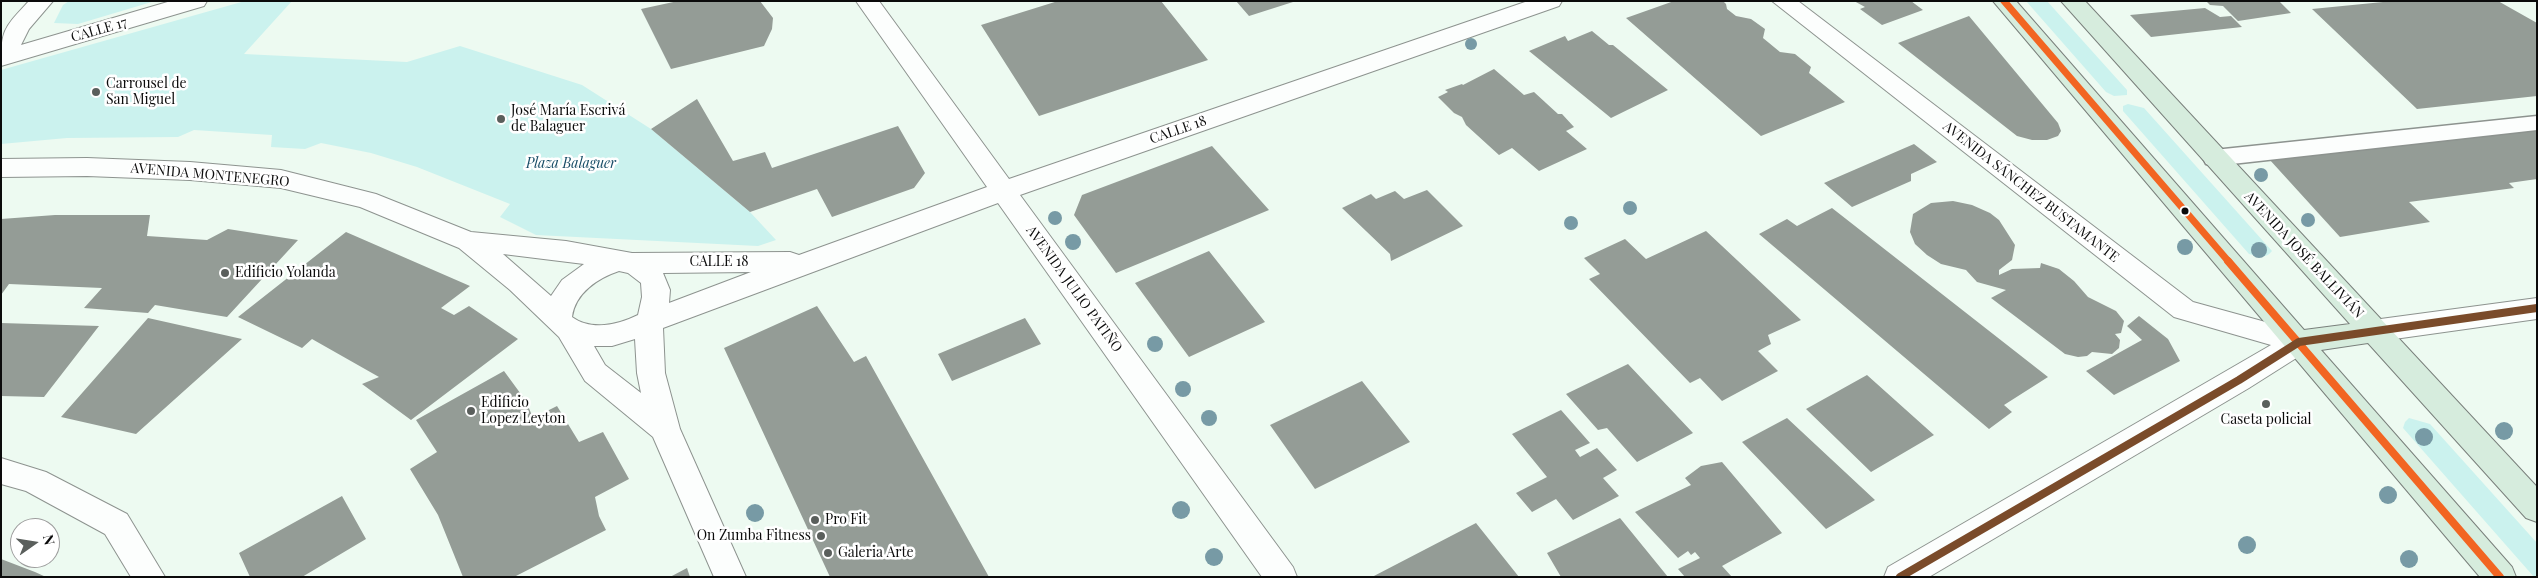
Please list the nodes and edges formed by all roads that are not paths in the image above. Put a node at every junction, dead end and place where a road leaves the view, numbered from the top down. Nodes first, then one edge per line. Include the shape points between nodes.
1 (42, 1) edge
2 (196, 1) edge
3 (867, 1) edge
4 (1551, 1) edge
5 (1783, 1) edge
6 (2004, 1) edge
7 (2072, 1) edge
8 (2, 59) edge
9 (2537, 123) edge
10 (2214, 158) junction
11 (1, 168) edge
12 (1003, 191) junction
13 (468, 241) junction
14 (626, 262) junction
15 (807, 263) junction
16 (2537, 308) edge
17 (649, 322) junction
18 (564, 325) junction
19 (2373, 331) junction
20 (2299, 342) junction
21 (665, 429) junction
22 (1, 471) edge
23 (2537, 509) edge
24 (149, 577) edge
25 (730, 577) edge
26 (1281, 577) edge
27 (1900, 577) edge
28 (2500, 577) edge

1 - 8 street via 19,26
2 - 8 street, CALLE 17
3 - 12 street, AVENIDA JULIO PATIÑO
4 - 12 street, CALLE 18
5 - 20 street, AVENIDA SÁNCHEZ BUSTAMANTE via 2184,310
6 - 20 main road
7 - 10 main road, AVENIDA JOSÉ BALLIVIÁN
9 - 10 lane
10 - 19 main road, AVENIDA JOSÉ BALLIVIÁN
11 - 13 street, AVENIDA MONTENEGRO via 190,171 280,179 367,200
12 - 15 street, CALLE 18
12 - 26 street, AVENIDA JULIO PATIÑO
13 - 14 street, AVENIDA MONTENEGRO via 566,251
13 - 18 street, AVENIDA MONTENEGRO via 526,288
14 - 15 street, CALLE 18
14 - 17 street via 646,270 656,282 658,293
14 - 18 street via 598,270 571,288 561,302
15 - 17 street, CALLE 18
16 - 19 street
17 - 18 street via 634,330 593,335
17 - 21 street, AVENIDA MONTENEGRO via 650,373
18 - 21 street, AVENIDA MONTENEGRO via 595,373
19 - 20 main road
19 - 23 main road, AVENIDA JOSÉ BALLIVIÁN
20 - 27 street
20 - 28 main road
21 - 25 street, AVENIDA MONTENEGRO
22 - 24 street via 35,481 116,524

